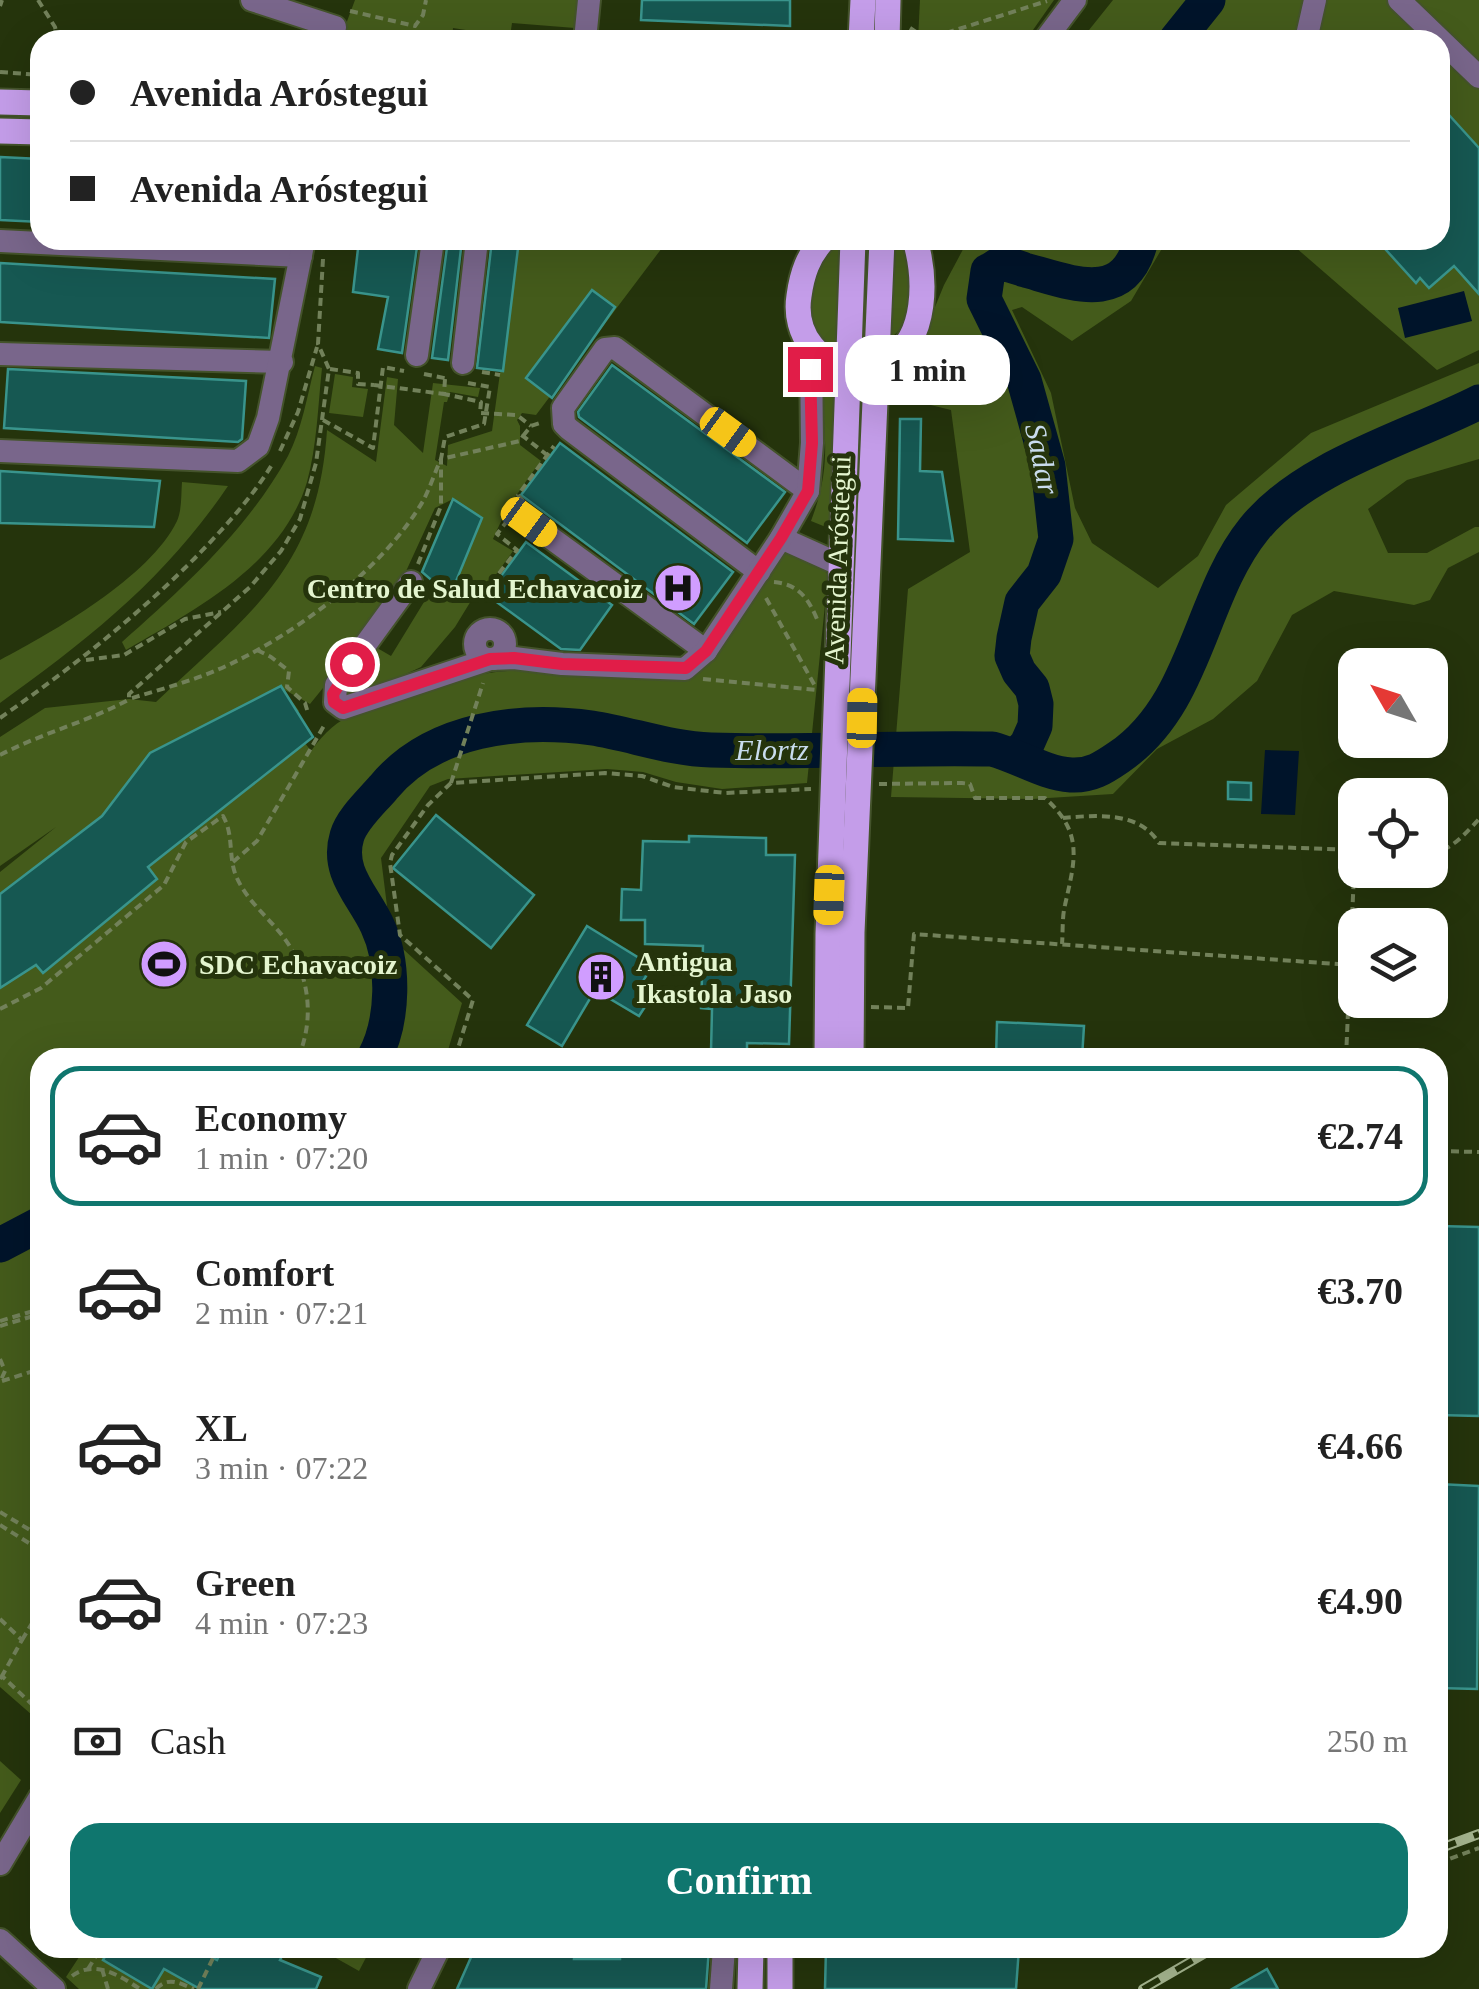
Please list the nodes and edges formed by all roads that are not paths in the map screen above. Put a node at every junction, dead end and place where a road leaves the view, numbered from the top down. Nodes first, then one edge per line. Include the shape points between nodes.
1 (252, 0) edge
2 (589, 0) edge
3 (863, 0) edge
4 (888, 0) edge
5 (1076, 0) edge
6 (1315, 0) edge
7 (1399, 0) edge
8 (336, 17) road end
9 (586, 30) edge
10 (862, 30) edge
11 (887, 30) edge
12 (1053, 30) edge
13 (1308, 30) edge
14 (1430, 30) edge
15 (1450, 49) edge
16 (1479, 77) edge
17 (0, 102) edge
18 (30, 103) edge
19 (0, 131) edge
20 (30, 132) edge
21 (0, 241) edge
22 (30, 242) edge
23 (309, 250) edge
24 (433, 250) edge
25 (475, 250) edge
26 (811, 250) edge
27 (854, 250) edge
28 (881, 250) edge
29 (917, 250) edge
30 (811, 348) junction
31 (0, 354) edge
32 (417, 355) dead end
33 (282, 362) junction
34 (863, 367) junction
35 (454, 371) road end
36 (0, 451) edge
37 (808, 491) junction
38 (529, 522) dead end
39 (781, 538) junction
40 (842, 565) junction
41 (764, 581) junction
42 (411, 582) road end
43 (706, 651) junction
44 (484, 657) junction
45 (532, 660) junction
46 (850, 686) junction
47 (827, 1048) edge
48 (851, 1048) edge
49 (30, 1814) edge
50 (0, 1864) edge
51 (0, 1940) edge
52 (434, 1958) edge
53 (723, 1958) edge
54 (751, 1958) edge
55 (780, 1958) edge
56 (59, 1986) edge
57 (420, 1989) edge
58 (721, 1989) edge
59 (750, 1989) edge
60 (780, 1989) edge

1 - 8 street
2 - 9 street
3 - 10 main road
4 - 11 main road
5 - 12 street
6 - 13 street
7 - 14 street
15 - 16 street
17 - 18 main road
19 - 20 main road
21 - 22 street
23 - 33 street
24 - 32 street
25 - 35 street
26 - 30 main road, Avenida Aróstegui via 798,306
27 - 34 main road, Avenida Aróstegui
28 - 34 main road, Avenida Aróstegui
29 - 34 main road via 923,304 908,342 893,359
30 - 34 main road via 832,364
30 - 37 street, Avenida Aróstegui
31 - 33 street
33 - 36 street via 258,446 238,461
34 - 40 main road, Avenida Aróstegui
34 - 46 main road, Avenida Aróstegui
37 - 39 street, Avenida Aróstegui
37 - 41 street, Avenida Aróstegui via 617,345 604,349 562,408 570,430
38 - 43 street
39 - 40 street, Avenida Aróstegui
39 - 41 street, Avenida Aróstegui
40 - 46 main road, Avenida Aróstegui
41 - 43 street, Avenida Aróstegui
42 - 44 street via 336,685 334,702 343,708
43 - 45 street via 686,668
44 - 45 street
44 - 45 street via 500,656 500,633
46 - 47 main road, Avenida Aróstegui via 822,784
46 - 48 main road, Avenida Aróstegui via 860,781
49 - 50 street
51 - 56 street
52 - 57 street
53 - 58 street
54 - 59 main road
55 - 60 main road

